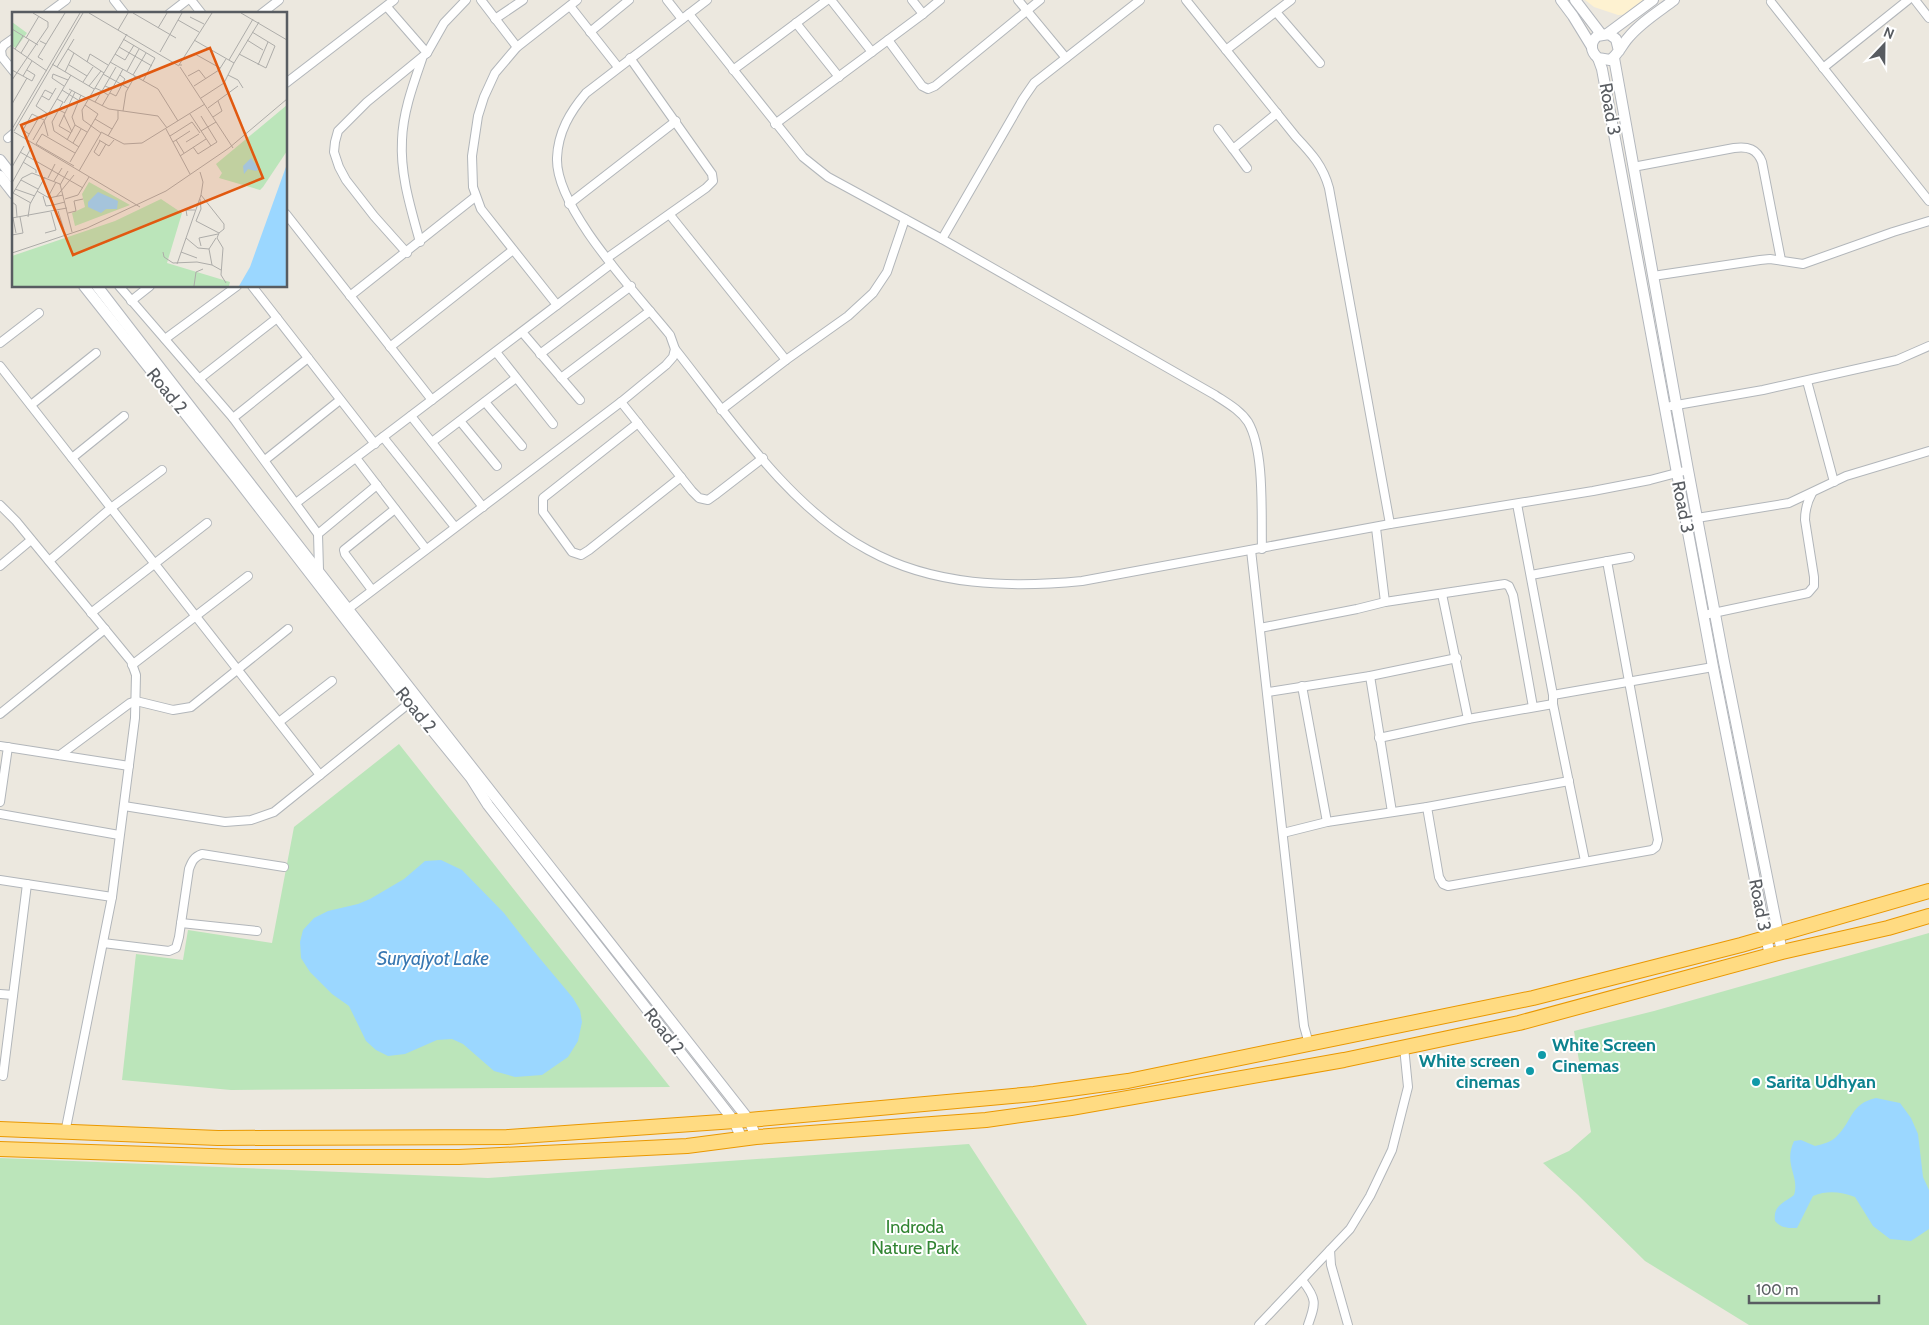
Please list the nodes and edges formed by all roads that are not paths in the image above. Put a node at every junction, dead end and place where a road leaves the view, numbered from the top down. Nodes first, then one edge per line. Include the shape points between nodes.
1 (66, 0) edge
2 (114, 0) edge
3 (187, 0) edge
4 (191, 0) edge
5 (394, 0) edge
6 (466, 0) edge
7 (480, 0) edge
8 (523, 0) edge
9 (577, 0) edge
10 (629, 0) edge
11 (667, 0) edge
12 (707, 0) edge
13 (827, 0) edge
14 (831, 0) edge
15 (912, 0) edge
16 (940, 0) edge
17 (1018, 0) edge
18 (1040, 0) edge
19 (1140, 0) edge
20 (1186, 0) edge
21 (1291, 0) edge
22 (1561, 0) edge
23 (1575, 0) edge
24 (1653, 0) edge
25 (1674, 0) edge
26 (1908, 0) edge
27 (1915, 0) edge
28 (276, 1) edge
29 (1771, 2) dead end
30 (570, 6) junction
31 (387, 7) junction
32 (1026, 11) junction
33 (50, 12) edge
34 (123, 12) edge
35 (172, 12) edge
36 (200, 12) edge
37 (263, 12) edge
38 (1276, 12) junction
39 (923, 14) junction
40 (686, 16) junction
41 (1929, 18) edge
42 (496, 19) junction
43 (796, 23) junction
44 (590, 32) junction
45 (1604, 34) junction
46 (12, 39) edge
47 (888, 40) junction
48 (517, 46) junction
49 (1592, 47) junction
50 (1226, 50) junction
51 (872, 52) junction
52 (1616, 54) junction
53 (424, 56) junction
54 (630, 58) junction
55 (1066, 58) junction
56 (1598, 58) junction
57 (1320, 63) dead end
58 (618, 67) junction
59 (1823, 68) junction
60 (12, 69) edge
61 (733, 70) junction
62 (839, 77) junction
63 (288, 81) edge
64 (1277, 113) junction
65 (676, 121) junction
66 (776, 124) junction
67 (1218, 129) dead end
68 (1233, 149) junction
69 (0, 160) edge
70 (1633, 167) junction
71 (1247, 168) dead end
72 (12, 175) edge
73 (0, 176) edge
74 (12, 191) edge
75 (475, 197) junction
76 (1929, 201) edge
77 (570, 204) junction
78 (670, 215) junction
79 (288, 217) edge
80 (905, 219) junction
81 (1929, 221) edge
82 (942, 239) junction
83 (420, 242) junction
84 (514, 250) junction
85 (407, 253) junction
86 (1781, 260) junction
87 (609, 261) junction
88 (1653, 276) junction
89 (631, 286) junction
90 (86, 288) edge
91 (99, 288) edge
92 (121, 288) edge
93 (148, 288) edge
94 (234, 288) edge
95 (254, 288) edge
96 (350, 296) junction
97 (132, 301) junction
98 (557, 305) junction
99 (650, 310) junction
100 (39, 312) dead end
101 (276, 318) junction
102 (522, 332) junction
103 (165, 339) junction
104 (0, 342) edge
105 (1929, 346) edge
106 (390, 347) junction
107 (675, 349) junction
108 (496, 352) junction
109 (96, 353) dead end
110 (540, 354) junction
111 (308, 358) junction
112 (786, 360) junction
113 (0, 366) edge
114 (516, 378) junction
115 (562, 378) junction
116 (199, 379) junction
117 (1807, 380) junction
118 (340, 400) junction
119 (432, 400) junction
120 (580, 400) dead end
121 (485, 402) junction
122 (621, 402) junction
123 (31, 405) junction
124 (1676, 405) junction
125 (1665, 406) junction
126 (721, 410) junction
127 (124, 416) dead end
128 (411, 416) junction
129 (233, 418) junction
130 (460, 421) junction
131 (638, 423) junction
132 (553, 424) dead end
133 (383, 437) junction
134 (432, 442) junction
135 (374, 444) junction
136 (522, 446) dead end
137 (1929, 451) edge
138 (72, 458) junction
139 (356, 458) junction
140 (763, 458) junction
141 (265, 460) junction
142 (498, 466) dead end
143 (162, 470) dead end
144 (1688, 470) junction
145 (1677, 472) junction
146 (681, 477) junction
147 (1834, 482) junction
148 (377, 486) junction
149 (1812, 493) junction
150 (296, 503) junction
151 (1517, 504) junction
152 (0, 505) edge
153 (482, 507) junction
154 (111, 508) junction
155 (395, 509) junction
156 (1697, 518) junction
157 (207, 523) dead end
158 (1390, 524) junction
159 (455, 527) junction
160 (1376, 528) junction
161 (318, 534) junction
162 (31, 540) junction
163 (426, 549) junction
164 (1262, 549) junction
165 (1251, 550) junction
166 (1630, 557) dead end
167 (1607, 560) junction
168 (49, 561) junction
169 (154, 562) junction
170 (0, 566) edge
171 (319, 570) junction
172 (1532, 575) junction
173 (248, 576) dead end
174 (372, 590) junction
175 (1442, 594) junction
176 (1385, 602) junction
177 (345, 611) junction
178 (91, 612) junction
179 (1715, 612) junction
180 (196, 615) junction
181 (1704, 615) junction
182 (1260, 628) junction
183 (105, 629) junction
184 (288, 629) dead end
185 (1456, 658) junction
186 (132, 665) junction
187 (1713, 667) junction
188 (237, 669) junction
189 (1370, 676) junction
190 (332, 681) dead end
191 (1629, 681) junction
192 (1302, 686) junction
193 (1268, 692) junction
194 (413, 700) junction
195 (1553, 700) junction
196 (136, 701) junction
197 (1533, 707) junction
198 (0, 714) edge
199 (1468, 719) junction
200 (279, 722) junction
201 (1379, 738) junction
202 (4, 747) edge
203 (60, 755) junction
204 (129, 766) junction
205 (320, 775) junction
206 (1568, 781) junction
207 (0, 802) edge
208 (124, 806) junction
209 (1427, 807) junction
210 (1392, 812) junction
211 (0, 814) edge
212 (1327, 822) junction
213 (1283, 832) junction
214 (119, 835) junction
215 (1585, 861) junction
216 (284, 867) dead end
217 (0, 880) edge
218 (27, 884) junction
219 (1929, 891) edge
220 (112, 897) junction
221 (1929, 916) edge
222 (181, 923) junction
223 (256, 931) dead end
224 (1772, 936) junction
225 (103, 943) junction
226 (1776, 954) junction
227 (0, 994) edge
228 (13, 995) junction
229 (1416, 1022) junction
230 (1309, 1044) junction
231 (1420, 1044) junction
232 (1404, 1047) junction
233 (3, 1076) dead end
234 (749, 1120) junction
235 (734, 1121) junction
236 (0, 1129) edge
237 (65, 1133) junction
238 (749, 1138) junction
239 (0, 1149) edge
240 (1330, 1250) junction
241 (1302, 1280) junction
242 (1259, 1325) edge
243 (1308, 1325) edge
244 (1348, 1325) edge

1 - 33 street
2 - 34 street
3 - 35 street
4 - 36 street
5 - 31 street
6 - 53 street via 444,23
7 - 42 street
8 - 42 street
9 - 30 street
10 - 44 street
11 - 40 street
12 - 40 street
13 - 43 street
14 - 51 street
15 - 39 street
16 - 39 street
17 - 32 street
18 - 32 street
19 - 55 street
20 - 50 street
21 - 38 street
22 - 49 street
23 - 45 street
24 - 45 street
25 - 52 street via 1636,30
26 - 59 street
27 - 41 street
28 - 37 street
29 - 59 street
30 - 44 street
30 - 48 street
31 - 53 street
31 - 63 street
32 - 47 street via 928,89 922,86
32 - 55 street
38 - 50 street
38 - 57 street
39 - 47 street
40 - 54 street
40 - 61 street
42 - 48 street
43 - 61 street
43 - 62 street
44 - 58 street
45 - 49 street via 1594,39
45 - 52 street via 1616,39
46 - 60 street via 0,50
47 - 51 street
48 - 75 street via 494,72 478,116 472,156
49 - 56 street
50 - 64 street
51 - 62 street
52 - 56 street via 1606,61
52 - 70 street, Road 3
53 - 83 street via 407,105 402,140 404,176
53 - 85 street via 367,102 338,131 334,152 346,180
54 - 58 street
54 - 65 street
55 - 82 street via 1034,83 1023,99
56 - 125 street, Road 3
58 - 77 street via 586,93 564,124 557,159 560,179
59 - 76 street
61 - 66 street
62 - 66 street
64 - 68 street
64 - 158 street via 1313,155 1329,188
65 - 77 street
65 - 78 street via 713,176 711,184
66 - 80 street via 803,157 828,177
67 - 68 street
68 - 71 street
69 - 72 street
70 - 86 street via 1734,148 1753,149 1762,162
70 - 88 street, Road 3
73 - 74 street
75 - 83 street
75 - 84 street via 480,210
77 - 87 street
78 - 87 street
78 - 112 street
79 - 96 street
80 - 82 street
80 - 112 street via 887,272 873,293 848,316
81 - 86 street via 1803,264
82 - 164 street via 1235,408 1248,422 1256,447
83 - 85 street
84 - 98 street
84 - 106 street
85 - 96 street
86 - 88 street via 1760,260
87 - 89 street
87 - 98 street
88 - 124 street, Road 3
89 - 99 street
89 - 110 street
90 - 177 street, Road 2
91 - 171 street, Road 2
92 - 97 street
93 - 97 street
94 - 103 street
95 - 101 street
96 - 106 street
97 - 103 street
98 - 102 street
99 - 107 street via 670,335
99 - 115 street
100 - 104 street
101 - 111 street
101 - 116 street
102 - 108 street
102 - 110 street
103 - 116 street
105 - 117 street via 1897,360
106 - 119 street
107 - 122 street via 666,365
107 - 126 street
108 - 114 street
108 - 119 street
109 - 123 street
110 - 115 street
111 - 118 street
111 - 129 street
112 - 126 street
113 - 123 street
114 - 121 street
114 - 132 street
115 - 120 street
116 - 129 street
117 - 124 street
117 - 147 street
118 - 135 street
118 - 141 street
119 - 128 street
121 - 130 street
121 - 136 street
122 - 131 street
122 - 153 street
123 - 138 street
124 - 125 street
124 - 144 street, Road 3
125 - 145 street, Road 3
126 - 140 street
127 - 138 street
128 - 133 street
128 - 134 street
129 - 141 street
130 - 134 street
130 - 142 street
131 - 146 street
131 - 146 street via 543,498 542,512 572,552 581,555 589,550
133 - 135 street
133 - 159 street
134 - 153 street
135 - 139 street
137 - 147 street via 1856,472
138 - 154 street
139 - 148 street
139 - 150 street
140 - 146 street via 708,500 699,498
140 - 165 street via 812,510 838,532 867,550 921,572 995,584 1082,581
141 - 150 street
143 - 154 street
144 - 145 street
144 - 156 street, Road 3
145 - 151 street via 1650,480
145 - 181 street, Road 3
147 - 149 street
148 - 155 street
148 - 161 street
149 - 156 street via 1789,503
149 - 179 street via 1806,503 1805,520 1814,586 1808,593
150 - 161 street
151 - 158 street
151 - 172 street
152 - 162 street
153 - 159 street
154 - 168 street
154 - 169 street
155 - 163 street
155 - 174 street via 344,550
156 - 179 street, Road 3
157 - 169 street
158 - 160 street
159 - 163 street
160 - 164 street
160 - 176 street
161 - 171 street
162 - 168 street
162 - 170 street
163 - 174 street
164 - 165 street
165 - 182 street
166 - 167 street
167 - 172 street
167 - 191 street
168 - 178 street
169 - 178 street
169 - 180 street
171 - 177 street, Road 2
172 - 195 street
173 - 180 street
174 - 177 street
175 - 176 street
175 - 185 street
175 - 197 street via 1509,586
176 - 182 street
177 - 194 street, Road 2
178 - 183 street
179 - 181 street
179 - 224 street, Road 3
180 - 186 street
180 - 188 street
181 - 187 street, Road 3
182 - 193 street
183 - 186 street
183 - 198 street
184 - 188 street
185 - 189 street
185 - 199 street
186 - 196 street via 136,675
187 - 191 street
187 - 224 street, Road 3
188 - 196 street via 183,710
188 - 200 street
189 - 192 street
189 - 201 street
190 - 200 street
191 - 195 street
191 - 215 street via 1658,844 1652,850
192 - 193 street
192 - 212 street
193 - 213 street
194 - 205 street
194 - 234 street, Road 2 via 476,771
194 - 235 street, Road 2 via 488,805
195 - 197 street
195 - 206 street
196 - 203 street
196 - 204 street
197 - 199 street
199 - 201 street
200 - 205 street
201 - 210 street
202 - 203 street
202 - 207 street
203 - 204 street
204 - 208 street
205 - 208 street via 274,812 252,820 225,822
206 - 209 street
206 - 215 street
208 - 214 street
209 - 210 street
209 - 215 street via 1439,878 1448,886
210 - 212 street
211 - 214 street
212 - 213 street
213 - 230 street via 1304,1026
214 - 220 street
216 - 222 street via 197,855 192,859
217 - 218 street
218 - 220 street
218 - 228 street
219 - 224 highway
220 - 225 street
221 - 226 highway
222 - 223 street
222 - 225 street via 176,948 170,952
224 - 226 street, Road 3
224 - 229 highway via 1533,998
225 - 237 street
226 - 231 highway via 1519,1023
227 - 228 street
228 - 233 street
229 - 230 highway
229 - 231 highway
230 - 234 highway via 1128,1081 1043,1093
231 - 232 highway
232 - 238 highway via 1071,1108 986,1120
232 - 240 street via 1408,1087 1392,1150 1350,1229
234 - 235 highway
234 - 238 street, Road 2
235 - 237 highway via 507,1136 218,1138
235 - 238 street, Road 2
236 - 237 highway
238 - 239 highway via 687,1146 459,1157 241,1157
240 - 241 street
240 - 244 street via 1331,1265
241 - 242 street
241 - 243 street via 1315,1300

